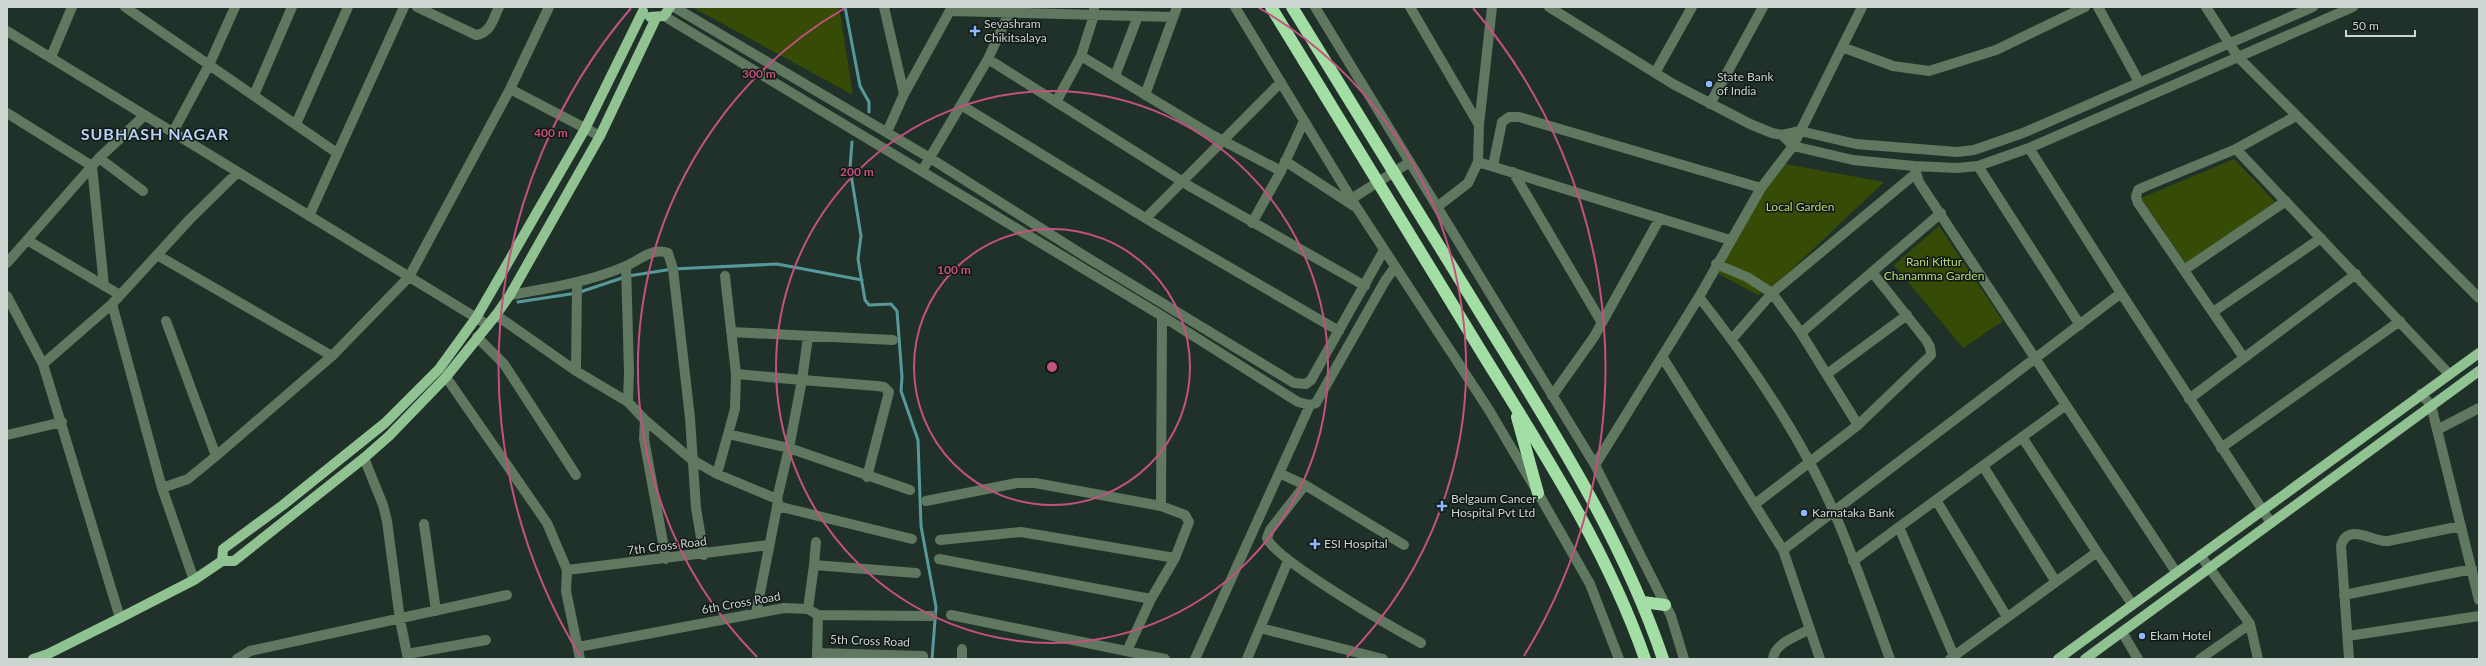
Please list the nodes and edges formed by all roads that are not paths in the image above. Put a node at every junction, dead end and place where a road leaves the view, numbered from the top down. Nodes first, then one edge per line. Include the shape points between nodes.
1 (72, 7) edge
2 (125, 7) edge
3 (235, 7) edge
4 (292, 7) edge
5 (348, 7) edge
6 (404, 7) edge
7 (417, 7) edge
8 (499, 7) edge
9 (549, 7) edge
10 (670, 7) edge
11 (674, 7) edge
12 (884, 7) edge
13 (1176, 7) edge
14 (1235, 7) edge
15 (1271, 7) edge
16 (1292, 7) edge
17 (1315, 7) edge
18 (1410, 7) edge
19 (1492, 7) edge
20 (1549, 7) edge
21 (1692, 7) edge
22 (1763, 7) edge
23 (1862, 7) edge
24 (2086, 7) edge
25 (2098, 7) edge
26 (2206, 7) edge
27 (2313, 7) edge
28 (2353, 7) edge
29 (642, 9) edge
30 (952, 9) edge
31 (1094, 11) edge
32 (1009, 13) junction
33 (1138, 16) junction
34 (660, 17) junction
35 (1173, 17) junction
36 (7, 31) edge
37 (2229, 43) junction
38 (1842, 47) junction
39 (1081, 56) junction
40 (51, 57) junction
41 (2238, 57) junction
42 (988, 59) junction
43 (209, 65) junction
44 (1655, 74) junction
45 (1115, 76) junction
46 (1281, 82) junction
47 (2139, 82) junction
48 (510, 89) junction
49 (904, 94) junction
50 (254, 95) junction
51 (1145, 95) junction
52 (1056, 102) junction
53 (1710, 104) junction
54 (961, 105) junction
55 (7, 113) edge
56 (145, 115) junction
57 (2296, 116) junction
58 (866, 120) junction
59 (1304, 121) junction
60 (296, 124) junction
61 (1479, 125) junction
62 (585, 128) junction
63 (1800, 131) junction
64 (173, 132) junction
65 (858, 132) junction
66 (887, 132) junction
67 (1782, 135) junction
68 (600, 136) junction
69 (1222, 141) junction
70 (1793, 146) junction
71 (2029, 148) junction
72 (2236, 149) junction
73 (338, 153) junction
74 (99, 158) junction
75 (930, 158) junction
76 (1410, 162) junction
77 (1478, 162) junction
78 (92, 166) junction
79 (1283, 166) junction
80 (1493, 166) junction
81 (1978, 166) junction
82 (1915, 170) junction
83 (922, 171) junction
84 (238, 172) junction
85 (1512, 172) junction
86 (1182, 181) junction
87 (1761, 188) junction
88 (143, 191) dead end
89 (1351, 198) junction
90 (2286, 201) junction
91 (1437, 207) junction
92 (1357, 208) junction
93 (1941, 213) junction
94 (309, 216) junction
95 (1146, 218) junction
96 (1660, 218) junction
97 (1252, 223) junction
98 (2321, 238) junction
99 (28, 240) junction
100 (1730, 240) junction
101 (1384, 250) junction
102 (157, 255) junction
103 (7, 263) edge
104 (1716, 264) junction
105 (626, 266) junction
106 (1395, 267) junction
107 (2184, 270) junction
108 (1872, 272) junction
109 (2356, 274) junction
110 (725, 276) dead end
111 (409, 277) junction
112 (577, 284) junction
113 (104, 286) junction
114 (1365, 286) junction
115 (1772, 293) junction
116 (2121, 293) junction
117 (510, 294) junction
118 (7, 296) edge
119 (120, 296) junction
120 (1699, 297) junction
121 (2479, 298) edge
122 (112, 304) junction
123 (2213, 312) junction
124 (1907, 315) junction
125 (496, 316) junction
126 (1162, 316) junction
127 (476, 318) junction
128 (166, 321) dead end
129 (2400, 321) junction
130 (1602, 322) junction
131 (488, 325) junction
132 (2080, 325) junction
133 (1339, 331) junction
134 (731, 332) junction
135 (1802, 333) junction
136 (477, 337) junction
137 (808, 337) junction
138 (1732, 339) junction
139 (893, 340) dead end
140 (2479, 353) edge
141 (332, 356) junction
142 (1662, 358) junction
143 (2244, 358) junction
144 (2036, 360) junction
145 (43, 364) junction
146 (576, 371) junction
147 (2479, 372) edge
148 (736, 374) junction
149 (1827, 374) junction
150 (2449, 374) junction
151 (446, 377) junction
152 (802, 380) junction
153 (2421, 394) junction
154 (1552, 396) junction
155 (2189, 399) junction
156 (1512, 401) junction
157 (628, 402) junction
158 (1310, 405) junction
159 (2066, 405) junction
160 (2431, 405) junction
161 (2479, 408) edge
162 (645, 420) junction
163 (62, 422) junction
164 (1858, 425) junction
165 (2437, 430) junction
166 (728, 434) junction
167 (7, 435) edge
168 (2022, 437) junction
169 (789, 448) junction
170 (2221, 448) junction
171 (216, 456) junction
172 (364, 458) junction
173 (691, 459) junction
174 (1808, 462) junction
175 (1595, 465) junction
176 (1983, 466) junction
177 (1279, 473) junction
178 (717, 474) junction
179 (576, 475) dead end
180 (868, 477) junction
181 (1306, 486) junction
182 (162, 488) junction
183 (910, 490) dead end
184 (1538, 493) junction
185 (1936, 500) junction
186 (926, 501) dead end
187 (777, 502) junction
188 (1755, 504) junction
189 (1161, 506) junction
190 (2262, 510) junction
191 (1834, 512) junction
192 (2271, 523) junction
193 (424, 524) dead end
194 (2461, 526) junction
195 (1899, 527) junction
196 (912, 539) dead end
197 (940, 540) dead end
198 (816, 542) dead end
199 (769, 545) junction
200 (1404, 545) dead end
201 (1783, 550) junction
202 (2097, 552) junction
203 (704, 555) junction
204 (2200, 555) junction
205 (1175, 558) junction
206 (666, 560) junction
207 (939, 560) dead end
208 (222, 561) junction
209 (1288, 561) junction
210 (1853, 562) junction
211 (814, 565) junction
212 (2211, 567) junction
213 (2472, 569) junction
214 (566, 570) junction
215 (2176, 572) junction
216 (916, 573) dead end
217 (194, 580) junction
218 (2056, 582) junction
219 (507, 595) dead end
220 (2344, 595) junction
221 (1151, 599) junction
222 (2479, 600) edge
223 (1643, 602) junction
224 (2132, 604) junction
225 (1665, 605) junction
226 (808, 609) junction
227 (436, 612) junction
228 (756, 613) junction
229 (818, 615) junction
230 (951, 615) dead end
231 (932, 616) dead end
232 (2479, 616) edge
233 (2007, 617) junction
234 (120, 618) junction
235 (400, 620) junction
236 (2250, 624) junction
237 (1260, 628) junction
238 (1810, 629) junction
239 (2122, 632) junction
240 (2095, 633) junction
241 (2348, 636) junction
242 (486, 640) dead end
243 (1421, 643) dead end
244 (2104, 645) junction
245 (578, 647) junction
246 (1127, 651) junction
247 (408, 656) edge
248 (817, 656) edge
249 (923, 656) dead end
250 (1952, 658) edge
251 (33, 659) edge
252 (237, 659) edge
253 (580, 659) edge
254 (1165, 659) edge
255 (1195, 659) edge
256 (1247, 659) edge
257 (1383, 659) edge
258 (1620, 659) edge
259 (1645, 659) edge
260 (1663, 659) edge
261 (1684, 659) edge
262 (1773, 659) edge
263 (1820, 659) edge
264 (1890, 659) edge
265 (2058, 659) edge
266 (2085, 659) edge
267 (2138, 659) edge
268 (2200, 659) edge
269 (2258, 659) edge
270 (2349, 659) edge

1 - 40 street
2 - 43 street
3 - 43 street
4 - 50 street
5 - 60 street
6 - 73 street
7 - 8 street via 476,35 484,34 489,29
9 - 48 street
10 - 34 main road
11 - 58 street
12 - 49 street
13 - 35 street
14 - 46 street
15 - 156 highway
16 - 223 highway via 1589,494
17 - 76 street
18 - 61 street
19 - 61 street
20 - 44 street
21 - 44 street
22 - 53 street
23 - 38 street
24 - 38 street via 1996,50 1935,71 1915,71 1893,66
25 - 47 street
26 - 37 street
27 - 37 street
28 - 41 street
29 - 34 main road via 651,18
29 - 62 main road
30 - 32 street
30 - 49 street
31 - 32 street
31 - 33 street
31 - 39 street
32 - 42 street
33 - 35 street
33 - 45 street
34 - 65 street
34 - 68 main road
35 - 51 street
36 - 40 street
37 - 41 street
37 - 47 street
38 - 63 street
39 - 45 street
39 - 52 street
40 - 56 street
41 - 57 street
41 - 71 street
42 - 52 street
42 - 54 street
43 - 50 street
43 - 64 street
44 - 53 street
45 - 51 street
46 - 59 street
46 - 69 street
47 - 63 street via 2023,133 1974,150 1914,150 1856,144
48 - 62 street
48 - 111 street
49 - 66 street
50 - 60 street
51 - 69 street
52 - 86 street
53 - 67 street via 1750,124
54 - 75 street
54 - 95 street
55 - 78 street
56 - 64 street
56 - 74 street
57 - 72 street
57 - 121 street
58 - 65 street
58 - 66 street
59 - 79 street
59 - 89 street
60 - 73 street
61 - 77 street
62 - 68 street
62 - 127 main road
63 - 67 street
63 - 70 street
64 - 84 street
65 - 83 street
66 - 75 street
67 - 70 street
68 - 117 main road
69 - 79 street
69 - 86 street
70 - 82 street via 1853,160
70 - 87 street
71 - 81 street
71 - 116 street
72 - 90 street
72 - 107 street via 2138,190 2138,203
73 - 94 street
74 - 78 street
74 - 88 street
75 - 83 street
75 - 133 street via 1083,255 1294,383 1306,384 1311,380
76 - 89 street
76 - 91 street
77 - 80 street
77 - 91 street via 1468,183
78 - 99 street
78 - 113 street
79 - 92 street
79 - 97 street
80 - 85 street
80 - 87 street via 1502,122 1509,117 1519,117
81 - 82 street
81 - 132 street
82 - 93 street
82 - 115 street
83 - 126 street
84 - 94 street
84 - 102 street
85 - 96 street
85 - 130 street
86 - 95 street
86 - 97 street
87 - 100 street
89 - 92 street
90 - 98 street
90 - 107 street
91 - 154 street
92 - 101 street
93 - 108 street
93 - 144 street
94 - 111 street
95 - 133 street
96 - 100 street
96 - 130 street
97 - 114 street
98 - 109 street
98 - 123 street
99 - 103 street
99 - 113 street
100 - 104 street
101 - 106 street
101 - 114 street
102 - 119 street
102 - 141 street
104 - 115 street via 1748,277
104 - 120 street
105 - 112 street
105 - 157 street
105 - 173 street via 660,250 668,253 672,262 690,418
106 - 158 street via 1316,403
106 - 184 street via 1489,410
107 - 123 street
108 - 124 street
108 - 135 street
109 - 129 street
109 - 143 street
110 - 134 street
111 - 127 street
111 - 141 street
112 - 117 street
112 - 146 street
113 - 119 street
114 - 133 street
115 - 135 street
115 - 138 street
116 - 132 street
116 - 155 street
117 - 125 main road
118 - 145 street
119 - 122 street
120 - 138 street
120 - 142 street
122 - 145 street
122 - 182 street
123 - 143 street
124 - 149 street
124 - 164 street via 1930,347 1931,355
125 - 131 main road
125 - 146 street
126 - 158 street via 1298,402
126 - 189 street
127 - 131 street
127 - 208 main road via 439,369 384,423 283,505 223,549
128 - 171 street
129 - 150 street
129 - 170 street
130 - 154 street
131 - 136 main road
132 - 144 street
134 - 137 street
134 - 148 street
135 - 149 street
136 - 151 main road
136 - 179 street via 504,364
137 - 139 street
137 - 152 street
138 - 174 street via 1774,402
140 - 150 main road
141 - 171 street
142 - 175 street
142 - 188 street
143 - 155 street
144 - 159 street
144 - 191 street
145 - 163 street
146 - 157 street
147 - 160 main road
148 - 152 street
148 - 166 street via 735,409
149 - 164 street
150 - 153 main road
151 - 172 main road
151 - 214 street via 543,517
152 - 169 street
152 - 180 street via 884,387 889,392
153 - 160 street
153 - 190 main road
154 - 175 street
155 - 170 street
156 - 184 highway
156 - 259 highway via 1601,554
157 - 162 street
158 - 177 street
159 - 168 street
159 - 215 street
160 - 165 street
160 - 192 main road
161 - 165 street
162 - 173 street
162 - 206 street via 644,439
163 - 167 street
163 - 234 street
164 - 174 street
165 - 194 street
166 - 169 street
166 - 178 street
168 - 176 street
168 - 202 street
169 - 180 street
169 - 187 street
170 - 190 street
171 - 182 street via 188,479
172 - 208 main road via 234,562
172 - 235 street via 387,521
173 - 178 street
173 - 203 street
174 - 188 street
174 - 191 street
175 - 225 street
176 - 185 street
176 - 218 street
177 - 181 street
177 - 255 street
178 - 187 street
180 - 183 street
181 - 200 street
181 - 209 street via 1267,538 1270,545
182 - 217 street
184 - 258 street via 1590,584
185 - 195 street
185 - 233 street
186 - 189 street via 1017,483 1035,483
187 - 196 street
187 - 199 street
188 - 201 street
189 - 205 street via 1185,514 1189,522
190 - 192 street
190 - 204 main road
191 - 201 street
191 - 210 street
192 - 212 main road
193 - 227 street
194 - 213 street
194 - 220 street via 2380,542 2368,535 2348,536 2342,541 2341,546
195 - 210 street
195 - 250 street
197 - 205 street via 1021,532
198 - 211 street
199 - 203 street, 7th Cross Road
199 - 228 street
201 - 238 street
202 - 218 street
202 - 224 street
203 - 206 street, 7th Cross Road
204 - 212 street
204 - 215 main road
205 - 221 street
206 - 214 street, 7th Cross Road
207 - 221 street
208 - 217 main road
209 - 237 street
209 - 243 street via 1392,628
210 - 264 street
211 - 216 street
211 - 226 street
212 - 236 street
212 - 239 main road
213 - 220 street
213 - 222 street
214 - 245 street via 566,591
215 - 224 main road
217 - 234 main road
218 - 233 street
219 - 227 street
220 - 241 street
221 - 246 street
223 - 225 highway
223 - 260 highway
224 - 240 main road
225 - 261 street
226 - 228 street, 6th Cross Road via 784,608
226 - 229 street, 6th Cross Road
227 - 235 street
228 - 245 street, 6th Cross Road
229 - 231 street
229 - 248 street
230 - 246 street
232 - 241 street
233 - 250 street
234 - 251 main road
235 - 247 street
235 - 252 street via 250,651
236 - 268 street
236 - 269 street
237 - 256 street
237 - 257 street
238 - 262 street via 1780,646 1775,651
238 - 263 street
239 - 244 main road
239 - 267 street
240 - 244 main road
240 - 265 main road
241 - 270 street
242 - 247 street
244 - 266 main road
245 - 253 street
246 - 254 street
248 - 249 street, 5th Cross Road

